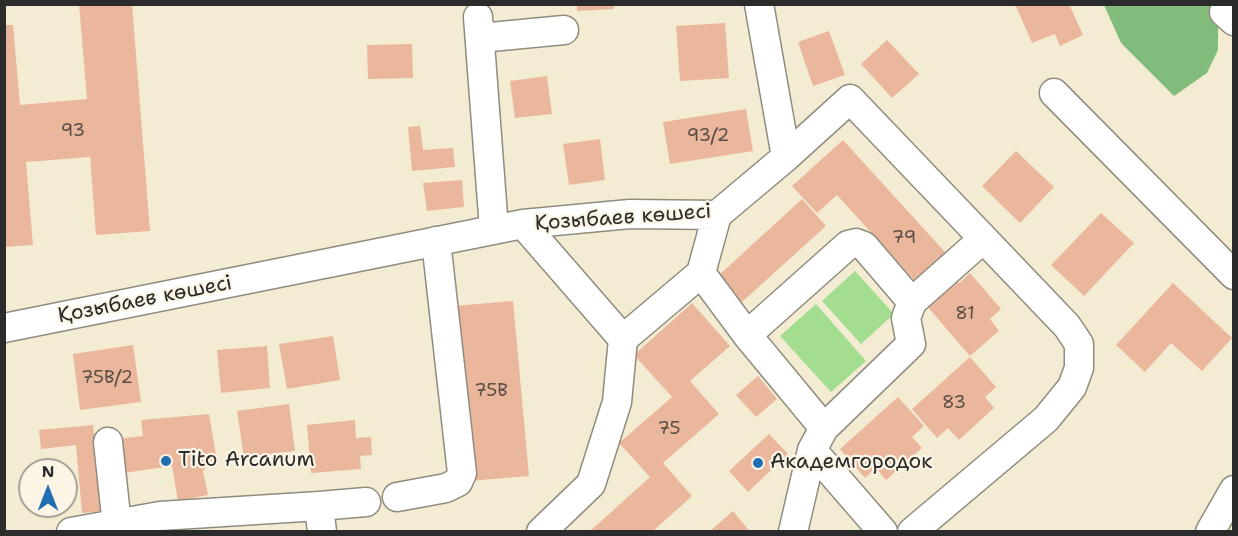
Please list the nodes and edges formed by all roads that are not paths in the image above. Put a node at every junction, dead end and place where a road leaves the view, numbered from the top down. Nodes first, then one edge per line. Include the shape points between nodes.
1 (759, 4) edge
2 (564, 30) dead end
3 (1054, 93) dead end
4 (786, 157) junction
5 (717, 215) junction
6 (523, 224) junction
7 (494, 229) junction
8 (983, 239) junction
9 (436, 241) junction
10 (701, 273) junction
11 (1233, 275) edge
12 (912, 302) junction
13 (4, 328) edge
14 (747, 335) junction
15 (622, 339) junction
16 (818, 439) junction
17 (108, 442) dead end
18 (1233, 490) edge
19 (397, 497) dead end
20 (366, 502) dead end
21 (320, 519) edge
22 (117, 525) junction
23 (71, 531) edge
24 (541, 531) edge
25 (793, 531) edge
26 (884, 531) edge
27 (912, 531) edge
28 (1210, 531) edge

1 - 4 street
2 - 7 street via 479,28
3 - 11 street
4 - 5 street, Қозыбаев көшесі
4 - 8 street, Қозыбаев көшесі via 850,99
5 - 6 street, Қозыбаев көшесі via 630,214
5 - 10 street
6 - 7 street, Қозыбаев көшесі
6 - 15 street
7 - 9 street, Қозыбаев көшесі
8 - 12 street
8 - 27 street, Қозыбаев көшесі via 1074,335 1079,344 1079,368 1072,387 1046,419
9 - 13 street, Қозыбаев көшесі
9 - 19 street via 462,473 458,482 446,488
10 - 14 street
10 - 15 street
12 - 14 street via 864,246 856,243 848,245
12 - 16 street via 906,318 911,344
14 - 16 street
15 - 24 street via 617,402 591,484
16 - 25 street
16 - 26 street
17 - 22 street
18 - 28 street
20 - 21 street
21 - 22 street via 160,516
22 - 23 street

